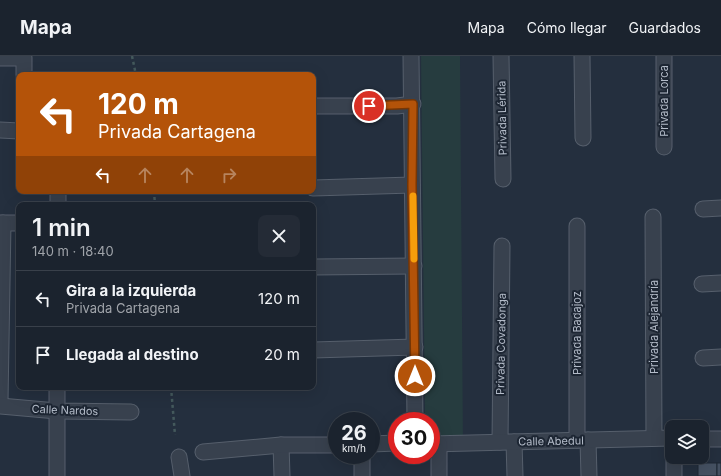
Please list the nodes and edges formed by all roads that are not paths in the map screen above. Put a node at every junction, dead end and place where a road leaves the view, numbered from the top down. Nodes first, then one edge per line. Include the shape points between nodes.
1 (411, 56) edge
2 (501, 56) edge
3 (582, 56) edge
4 (664, 56) edge
5 (0, 58) edge
6 (24, 72) edge
7 (413, 104) junction
8 (316, 106) edge
9 (0, 130) edge
10 (16, 131) edge
11 (583, 138) dead end
12 (664, 147) dead end
13 (503, 180) dead end
14 (412, 185) junction
15 (316, 188) edge
16 (721, 208) edge
17 (703, 209) dead end
18 (653, 217) dead end
19 (2, 223) edge
20 (16, 223) edge
21 (577, 226) dead end
22 (502, 246) dead end
23 (414, 266) junction
24 (316, 267) edge
25 (721, 283) edge
26 (702, 284) dead end
27 (415, 347) junction
28 (316, 350) edge
29 (703, 358) dead end
30 (721, 358) edge
31 (57, 390) edge
32 (0, 401) edge
33 (0, 406) edge
34 (57, 411) junction
35 (131, 412) dead end
36 (415, 412) edge
37 (654, 438) junction
38 (665, 438) edge
39 (709, 439) edge
40 (721, 439) edge
41 (583, 440) junction
42 (507, 442) junction
43 (440, 444) edge
44 (281, 445) junction
45 (328, 445) edge
46 (203, 452) dead end
47 (179, 457) dead end
48 (362, 464) edge
49 (438, 464) edge
50 (674, 464) edge
51 (57, 476) edge
52 (182, 476) edge
53 (282, 476) edge
54 (362, 476) edge
55 (439, 476) edge
56 (515, 476) edge
57 (589, 476) edge
58 (674, 476) edge

1 - 7 street
2 - 13 street, Privada Lérida
3 - 11 street
4 - 12 street, Privada Lorca
5 - 6 street via 24,58
7 - 8 street
7 - 14 street
9 - 10 street
14 - 15 street
14 - 23 street
16 - 17 street
18 - 37 street, Privada Alejandría
19 - 20 street
19 - 32 street
21 - 41 street, Privada Badajoz
22 - 42 street, Privada Covadonga
23 - 24 street
23 - 27 street
25 - 26 street
27 - 28 street
27 - 36 street
29 - 30 street
31 - 34 street
33 - 34 street, Calle Nardos
34 - 35 street, Calle Nardos
34 - 51 street
37 - 38 street, Calle Abedul
37 - 41 street, Calle Abedul
39 - 40 street
41 - 42 street, Calle Abedul
41 - 57 street, Privada Badajoz
42 - 43 street, Calle Abedul
42 - 56 street, Privada Covadonga
44 - 45 street
44 - 46 street
44 - 53 street
47 - 52 street
48 - 54 street
49 - 55 street
50 - 58 street

